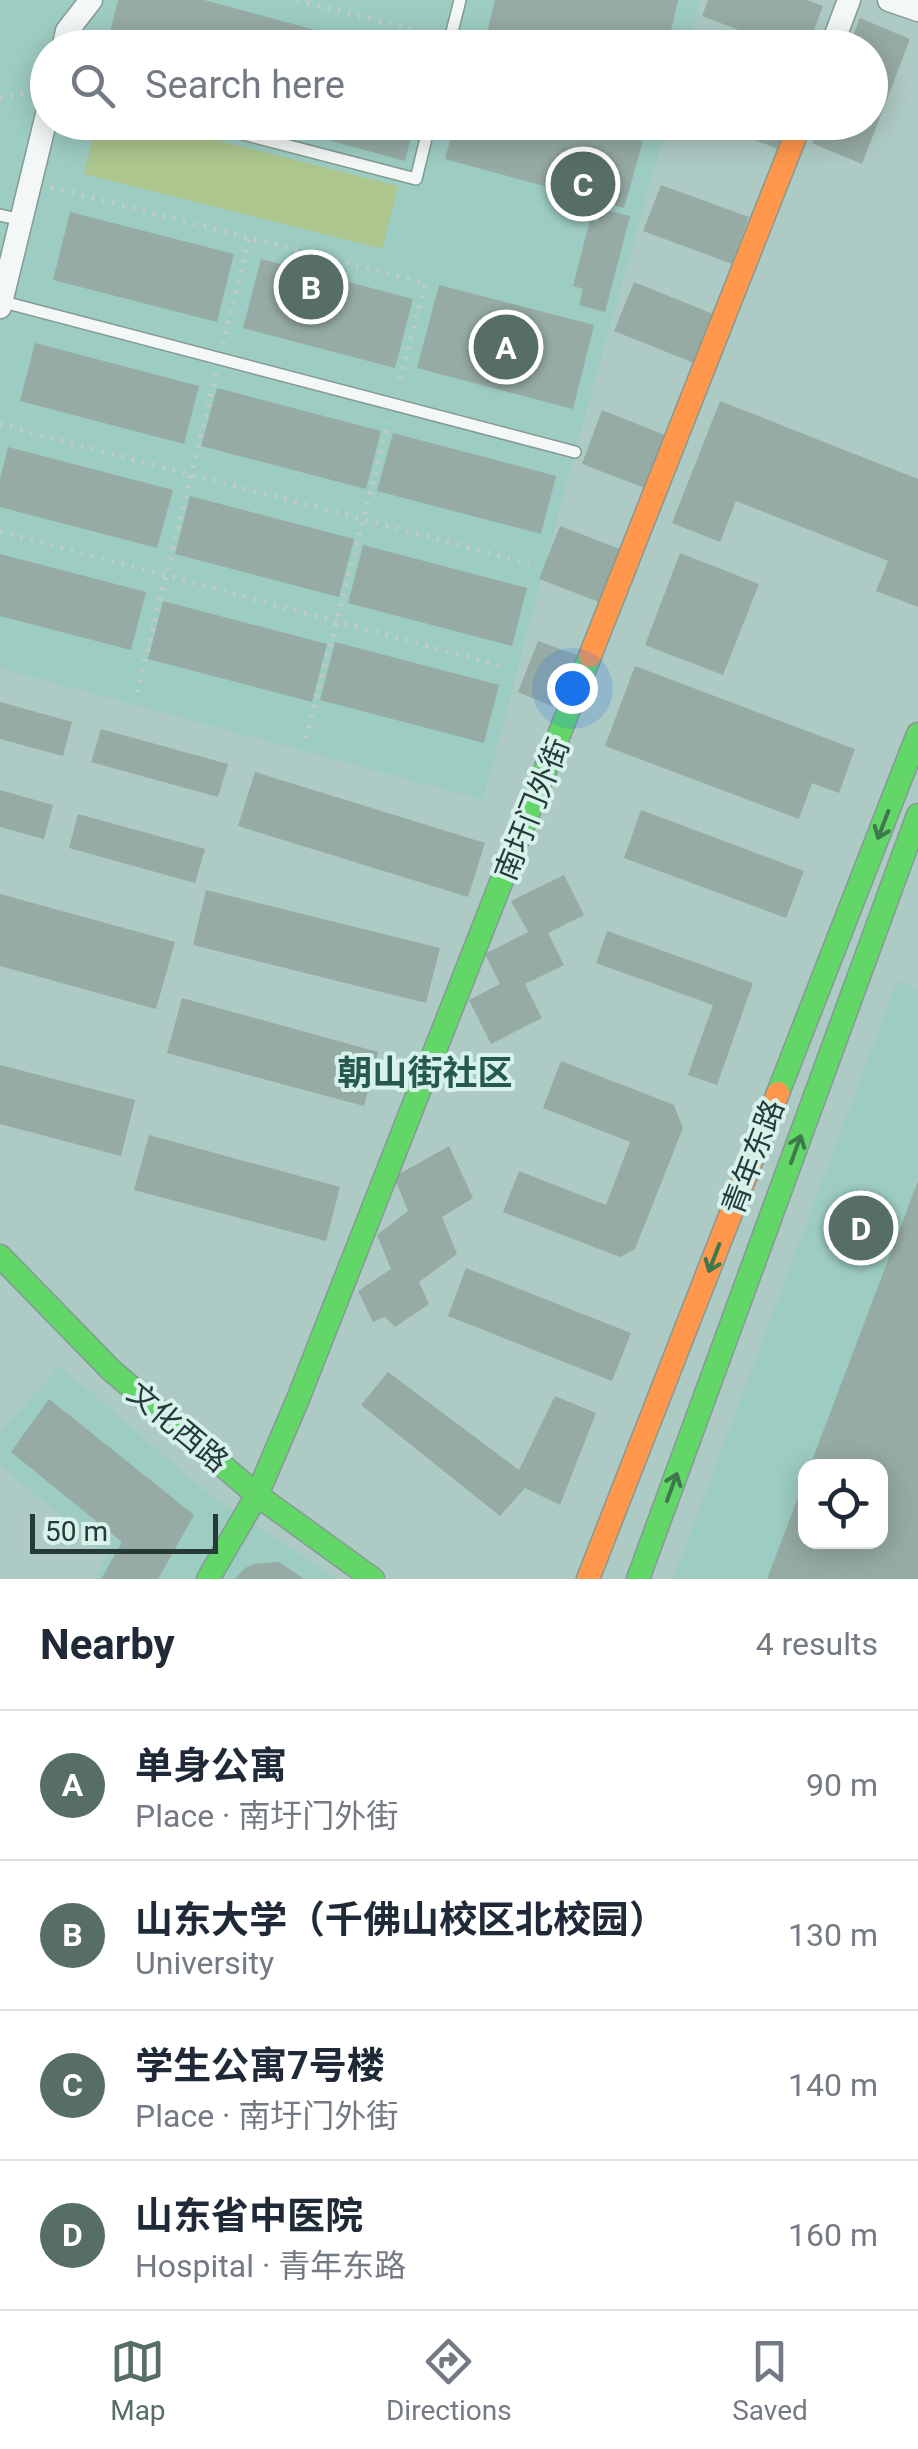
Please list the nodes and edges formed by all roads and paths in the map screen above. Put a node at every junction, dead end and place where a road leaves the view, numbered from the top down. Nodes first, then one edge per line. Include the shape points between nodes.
1 (91, 0) edge
2 (297, 0) edge
3 (460, 0) edge
4 (849, 0) edge
5 (889, 0) edge
6 (918, 10) edge
7 (67, 30) edge
8 (401, 30) edge
9 (452, 30) edge
10 (837, 30) edge
11 (30, 91) edge
12 (0, 98) edge
13 (40, 140) edge
14 (265, 140) edge
15 (426, 140) edge
16 (795, 140) edge
17 (30, 182) junction
18 (10, 217) edge
19 (249, 239) junction
20 (0, 302) edge
21 (220, 358) junction
22 (394, 404) junction
23 (0, 424) edge
24 (576, 452) dead end
25 (190, 476) junction
26 (364, 518) junction
27 (0, 530) edge
28 (529, 564) dead end
29 (166, 575) junction
30 (337, 620) junction
31 (502, 666) dead end
32 (137, 692) dead end
33 (918, 734) edge
34 (306, 738) dead end
35 (918, 815) edge
36 (0, 1256) edge
37 (257, 1494) junction
38 (208, 1579) edge
39 (373, 1579) edge
40 (588, 1579) edge
41 (638, 1579) edge

1 - 7 street
2 - 8 path
3 - 9 lane
4 - 10 street
5 - 6 street
11 - 12 path
13 - 17 street
14 - 15 lane via 416,180
16 - 37 main road, 南圩门外街
17 - 18 street
17 - 19 path
18 - 20 street
19 - 21 path
19 - 22 path via 425,283
20 - 21 lane
21 - 22 lane
21 - 25 path
22 - 24 lane
22 - 26 path
23 - 25 path
25 - 26 path
25 - 29 path
26 - 28 path
26 - 30 path
27 - 29 path
29 - 30 path
29 - 32 path
30 - 31 path
30 - 34 path
33 -> 40 main road, 青年东路
41 -> 35 main road, 青年东路
36 - 37 main road, 文化西路 via 111,1370
37 - 38 main road, 南圩门外街
37 - 39 main road, 文化西路

